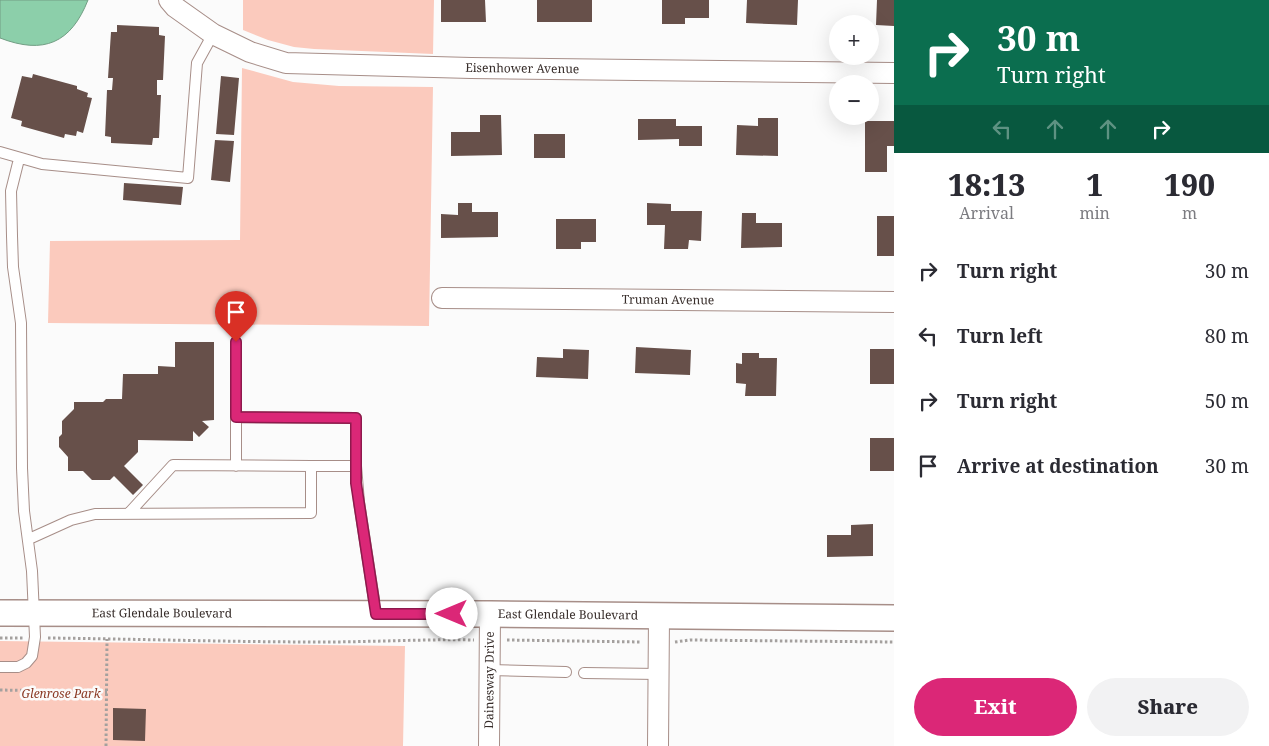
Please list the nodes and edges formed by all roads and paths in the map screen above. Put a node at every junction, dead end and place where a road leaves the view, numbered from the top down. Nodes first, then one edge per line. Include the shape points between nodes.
1 (169, 0) edge
2 (213, 34) junction
3 (894, 73) edge
4 (0, 152) edge
5 (19, 158) junction
6 (442, 298) dead end
7 (894, 302) edge
8 (236, 342) dead end
9 (236, 417) junction
10 (236, 466) junction
11 (311, 466) junction
12 (356, 466) junction
13 (129, 512) junction
14 (29, 539) junction
15 (0, 613) edge
16 (34, 613) junction
17 (376, 614) junction
18 (490, 614) junction
19 (659, 616) junction
20 (894, 618) edge
21 (0, 638) edge
22 (35, 638) junction
23 (108, 639) junction
24 (490, 640) junction
25 (659, 642) junction
26 (894, 642) edge
27 (0, 667) edge
28 (489, 670) junction
29 (566, 672) dead end
30 (584, 673) dead end
31 (658, 674) junction
32 (0, 690) edge
33 (107, 692) junction
34 (106, 746) edge
35 (489, 746) edge
36 (658, 746) edge

1 - 2 street, Eisenhower Avenue
2 - 3 street, Eisenhower Avenue via 250,52 286,63
2 - 5 lane via 198,63 188,178 42,164
4 - 5 lane
5 - 14 lane via 11,191 12,236 21,323 22,468
6 - 7 street, Truman Avenue
8 - 9 lane
9 - 10 lane
9 - 12 lane via 356,418
10 - 11 lane
10 - 13 lane via 173,465
11 - 12 lane
11 - 13 lane via 311,513
12 - 17 lane
13 - 14 lane via 84,516
14 - 16 lane
15 - 16 street, East Glendale Boulevard
16 - 17 street, East Glendale Boulevard
16 - 22 lane
17 - 18 street, East Glendale Boulevard
18 - 19 street, East Glendale Boulevard
18 - 24 street, Dainesway Drive
19 - 20 street, East Glendale Boulevard
19 - 25 street
21 - 22 path
22 - 23 path
22 - 27 lane via 32,656 26,663 18,667
23 - 24 path
23 - 33 path
24 - 25 path
24 - 28 street, Dainesway Drive
25 - 26 path
25 - 31 street
28 - 29 lane
28 - 35 street, Dainesway Drive
30 - 31 lane
31 - 36 street
32 - 33 path
33 - 34 path

